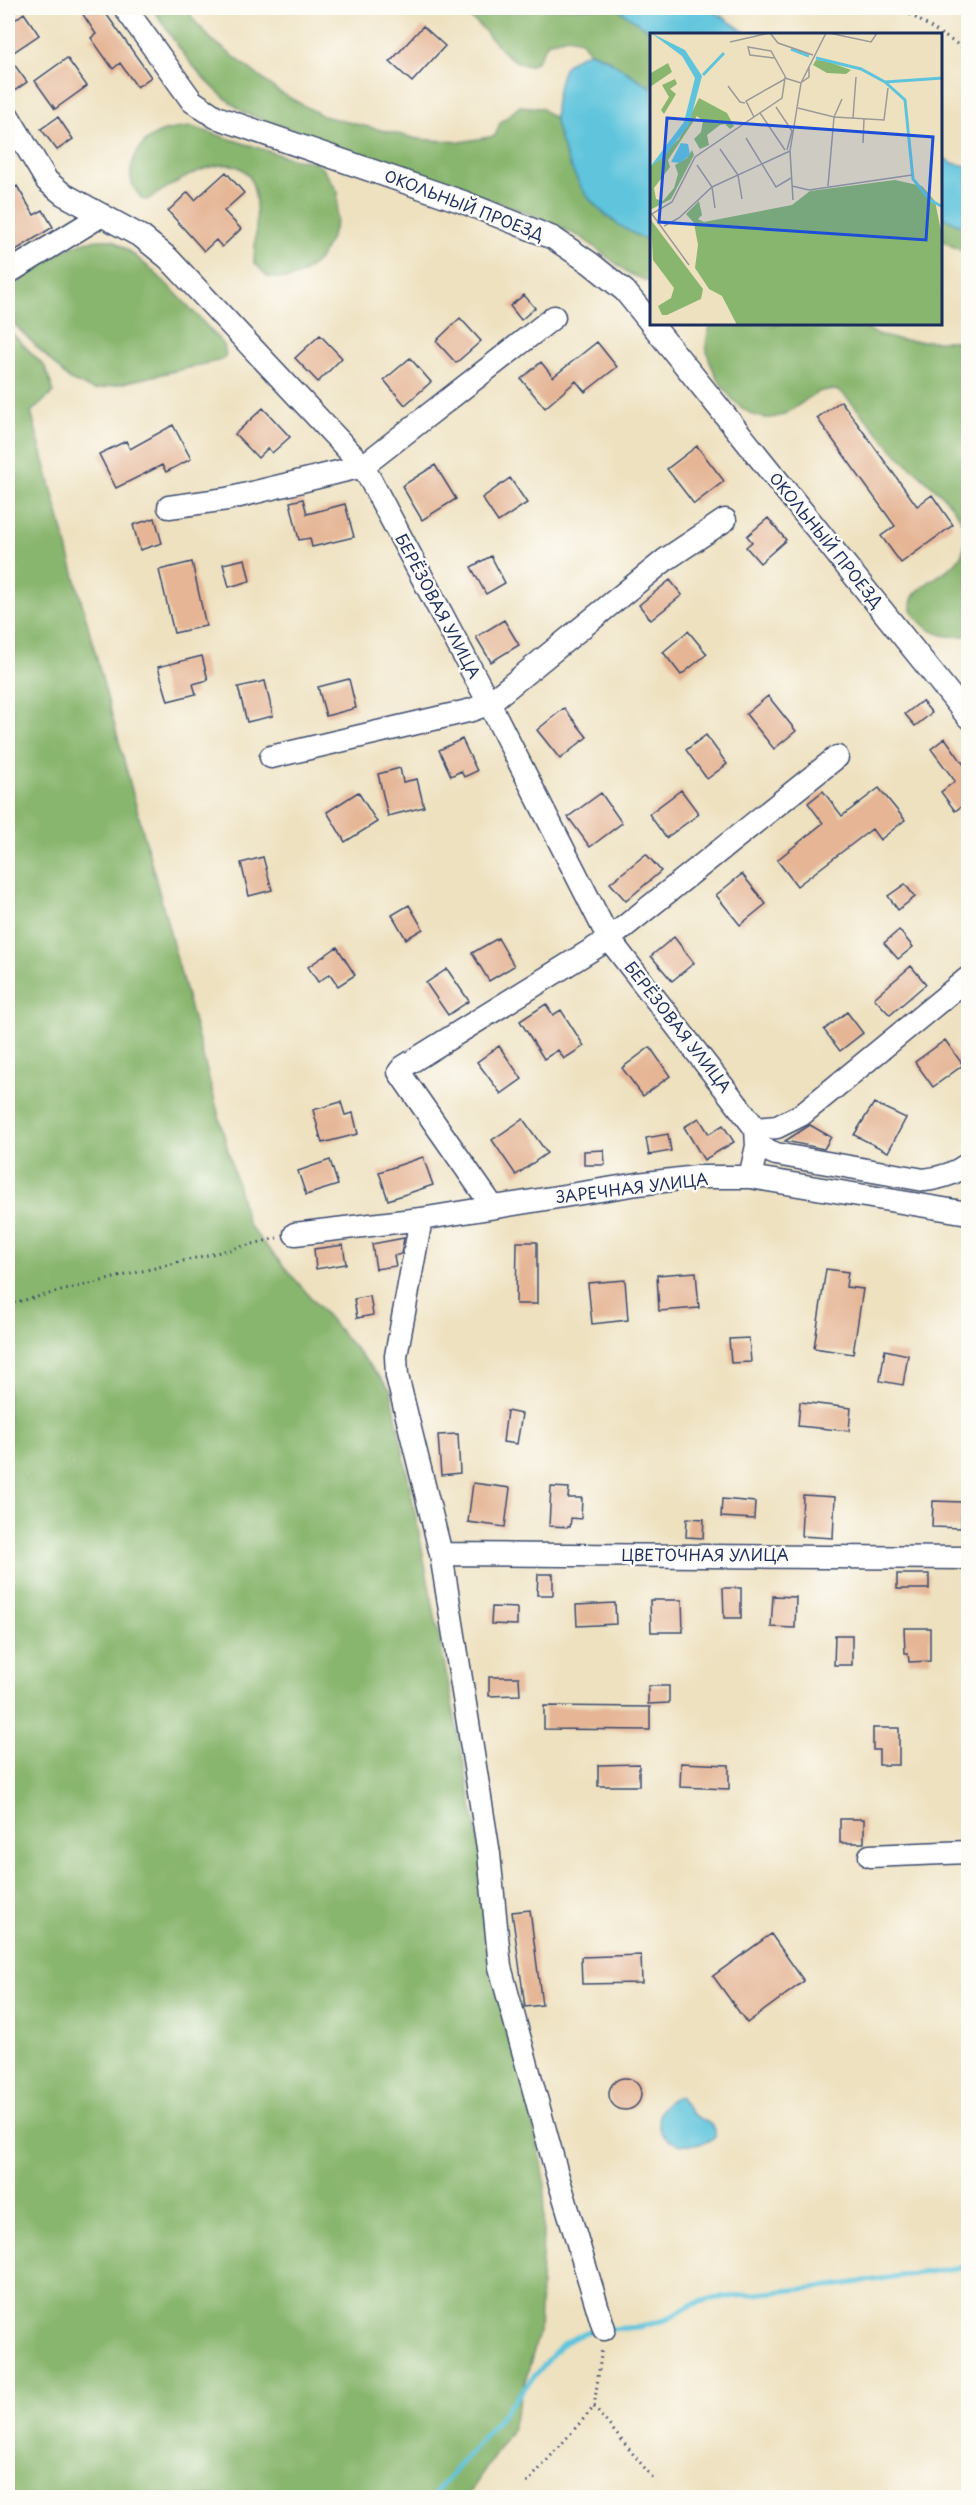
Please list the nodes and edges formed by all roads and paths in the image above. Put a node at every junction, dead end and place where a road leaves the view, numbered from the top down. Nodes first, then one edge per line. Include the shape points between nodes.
1 (125, 8) edge
2 (900, 8) edge
3 (940, 33) edge
4 (943, 35) edge
5 (969, 51) edge
6 (8, 117) edge
7 (102, 215) junction
8 (11, 272) dead end
9 (554, 317) dead end
10 (650, 321) edge
11 (654, 326) edge
12 (363, 466) junction
13 (169, 507) dead end
14 (725, 520) dead end
15 (489, 703) junction
16 (969, 717) edge
17 (271, 757) dead end
18 (837, 757) dead end
19 (609, 939) junction
20 (969, 978) edge
21 (756, 1138) junction
22 (969, 1164) edge
23 (750, 1178) junction
24 (493, 1207) junction
25 (969, 1213) edge
26 (422, 1219) junction
27 (295, 1234) joint
28 (8, 1305) edge
29 (441, 1554) junction
30 (969, 1558) edge
31 (969, 1852) edge
32 (870, 1856) dead end
33 (604, 2329) joint
34 (594, 2407) junction
35 (653, 2478) dead end
36 (527, 2483) dead end

1 - 10 street, ОКОЛЬНЫЙ ПРОЕЗД via 192,101 216,117 463,202 553,238 626,291
2 - 3 path
4 - 5 path
6 - 7 street, БЕРЁЗОВАЯ УЛИЦА via 47,181
7 - 8 street
7 - 12 street, БЕРЁЗОВАЯ УЛИЦА via 142,237 168,258
9 - 12 street
11 - 16 street, ОКОЛЬНЫЙ ПРОЕЗД
12 - 13 street via 227,499
12 - 15 street, БЕРЁЗОВАЯ УЛИЦА
14 - 15 street via 665,560
15 - 17 street
15 - 19 street, БЕРЁЗОВАЯ УЛИЦА
18 - 19 street
19 - 21 street, БЕРЁЗОВАЯ УЛИЦА
19 - 24 street via 399,1072
20 - 21 street via 801,1115
21 - 22 street via 776,1154 924,1180 960,1171
21 - 23 street
23 - 24 street, ЗАРЕЧНАЯ УЛИЦА via 698,1177
23 - 25 street, ЗАРЕЧНАЯ УЛИЦА
24 - 26 street, ЗАРЕЧНАЯ УЛИЦА
26 - 27 street, ЗАРЕЧНАЯ УЛИЦА
26 - 29 street via 396,1356 397,1376
27 - 28 path
29 - 30 street, ЦВЕТОЧНАЯ УЛИЦА
29 - 33 street via 489,1854 500,1966
31 - 32 street
33 - 34 path
34 - 35 path
34 - 36 path

